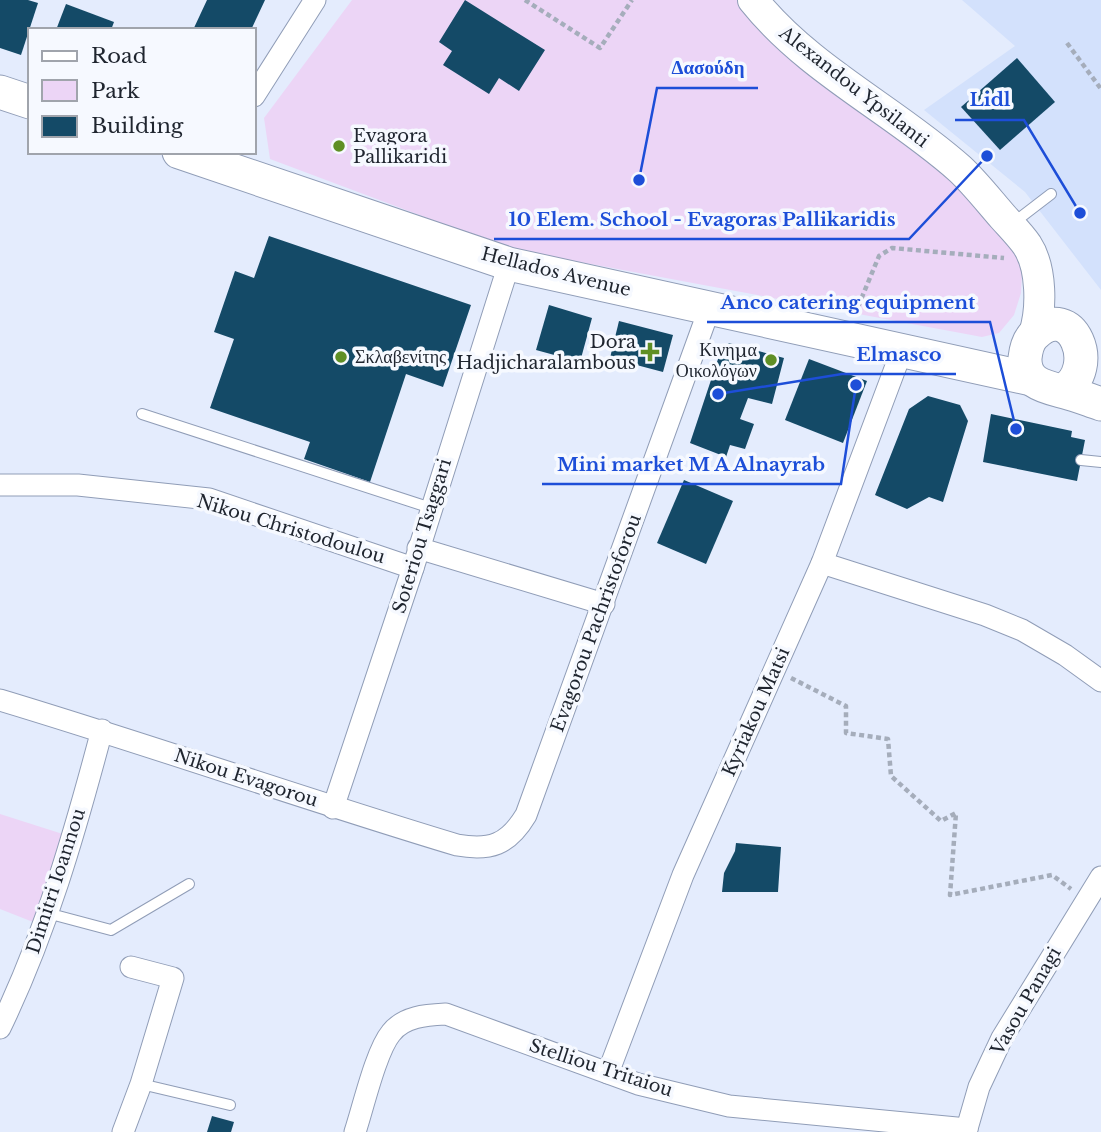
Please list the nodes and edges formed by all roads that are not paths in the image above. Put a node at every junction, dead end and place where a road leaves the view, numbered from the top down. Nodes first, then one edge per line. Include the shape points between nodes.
1 (315, 0) edge
2 (753, 0) edge
3 (0, 92) edge
4 (256, 93) edge
5 (28, 101) edge
6 (191, 154) edge
7 (215, 158) edge
8 (960, 169) junction
9 (1051, 194) dead end
10 (1021, 217) junction
11 (509, 264) junction
12 (710, 307) junction
13 (1090, 345) edge
14 (902, 350) junction
15 (1038, 367) junction
16 (1101, 404) edge
17 (142, 414) dead end
18 (1082, 460) dead end
19 (1101, 462) edge
20 (0, 485) edge
21 (431, 508) junction
22 (416, 558) junction
23 (822, 564) junction
24 (604, 604) junction
25 (1101, 681) edge
26 (0, 701) edge
27 (102, 730) junction
28 (333, 807) junction
29 (492, 846) joint
30 (1101, 877) edge
31 (189, 884) dead end
32 (47, 913) junction
33 (131, 967) dead end
34 (0, 1028) edge
35 (608, 1073) junction
36 (141, 1084) junction
37 (230, 1105) dead end
38 (966, 1131) edge
39 (123, 1132) edge
40 (355, 1132) edge

1 - 4 street
2 - 8 main road, Alexandou Ypsilanti via 770,22
3 - 5 main road
6 - 7 main road, Hellados Avenue
7 - 11 main road, Hellados Avenue
8 - 10 main road, Alexandou Ypsilanti via 984,181
8 - 15 main road, Alexandou Ypsilanti via 1027,245 1040,305
9 - 10 lane
10 - 13 main road, Alexandou Ypsilanti via 1039,242 1057,294
11 - 12 main road, Hellados Avenue
11 - 21 street, Soteriou Tsaggari
12 - 14 main road, Hellados Avenue
12 - 24 street, Evagorou Pachristoforou
13 - 15 main road via 1086,377 1076,386
13 - 15 main road via 1065,325 1048,326
14 - 15 main road, Hellados Avenue
14 - 23 street, Kyriakou Matsi
15 - 16 main road, Hellados Avenue
17 - 21 lane
18 - 19 lane
20 - 22 street, Nikou Christodoulou via 78,485 209,499
21 - 22 street, Soteriou Tsaggari
22 - 24 street, Nikou Christodoulou
22 - 28 street, Soteriou Tsaggari
23 - 25 street via 1021,630
23 - 35 street, Kyriakou Matsi via 683,875
24 - 29 street, Evagorou Pachristoforou via 526,815 507,839
26 - 27 street, Nikou Evagorou
27 - 28 street, Nikou Evagorou
27 - 32 street, Dimitri Ioannou via 71,847
28 - 29 street, Nikou Evagorou via 457,845
30 - 38 street, Vasou Panagi via 1002,1038 979,1087
31 - 32 lane via 111,930
32 - 34 street, Dimitri Ioannou via 21,986
33 - 36 street via 173,978
35 - 38 street, Stelliou Tritaiou via 729,1106
35 - 40 street, Stelliou Tritaiou via 446,1014 424,1015 391,1032
36 - 37 lane
36 - 39 street

